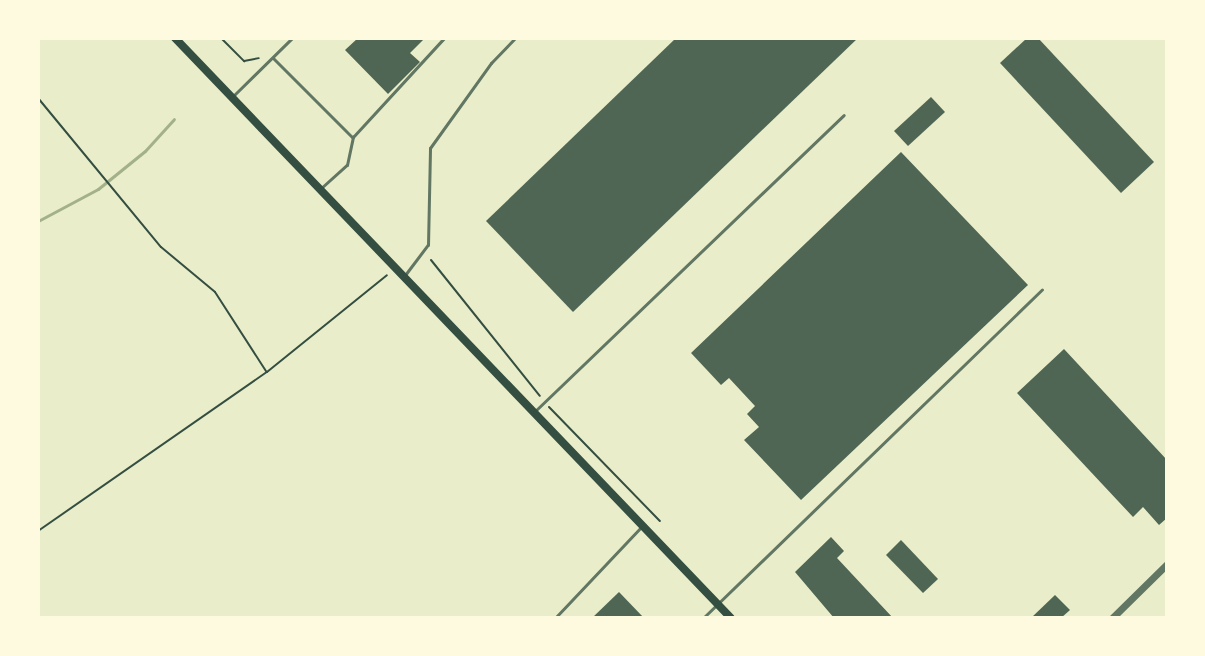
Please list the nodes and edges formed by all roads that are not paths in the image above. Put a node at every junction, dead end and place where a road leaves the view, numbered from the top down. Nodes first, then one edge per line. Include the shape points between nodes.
1 (175, 38) edge
2 (292, 38) edge
3 (444, 38) edge
4 (515, 38) edge
5 (273, 58) junction
6 (232, 98) junction
7 (844, 115) dead end
8 (353, 137) junction
9 (320, 189) junction
10 (402, 278) junction
11 (1042, 290) dead end
12 (534, 412) junction
13 (642, 526) junction
14 (1167, 564) edge
15 (716, 604) junction
16 (555, 618) edge
17 (703, 618) edge
18 (731, 618) edge
19 (1112, 618) edge

1 - 6 main road
2 - 5 lane
3 - 8 lane
4 - 10 lane via 430,148 428,245
5 - 6 lane
5 - 8 lane
6 - 9 main road
7 - 12 lane
8 - 9 lane via 343,168
9 - 10 main road
10 - 12 main road
11 - 15 lane
12 - 13 main road
13 - 15 main road
13 - 16 lane
14 - 19 street
15 - 17 lane
15 - 18 main road

